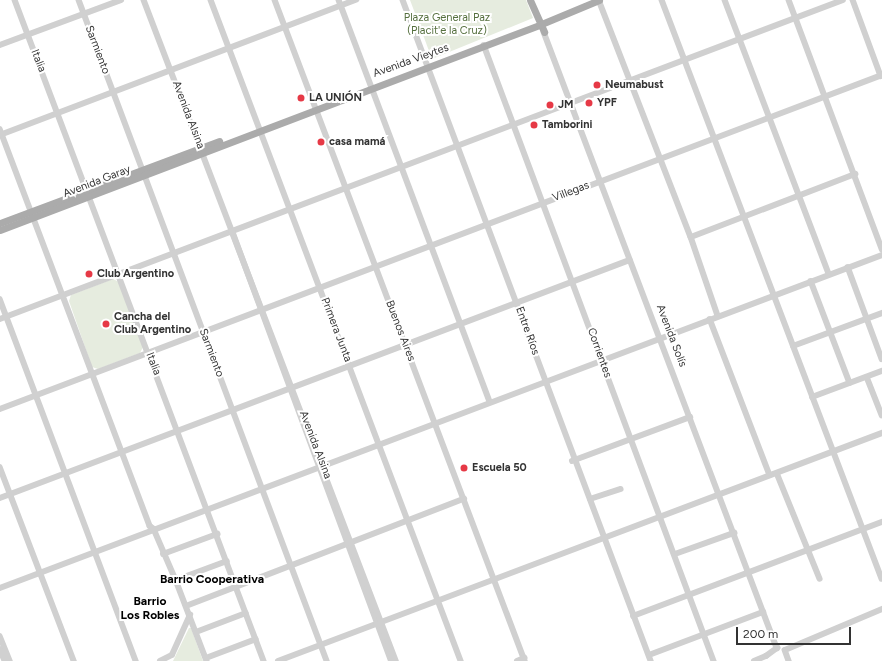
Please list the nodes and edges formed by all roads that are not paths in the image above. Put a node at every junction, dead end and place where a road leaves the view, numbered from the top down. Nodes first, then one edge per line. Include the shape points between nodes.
1 (15, 0) edge
2 (79, 0) edge
3 (121, 0) edge
4 (144, 0) edge
5 (211, 0) edge
6 (275, 0) edge
7 (356, 0) edge
8 (403, 0) edge
9 (530, 0) edge
10 (534, 0) edge
11 (599, 0) edge
12 (662, 0) edge
13 (725, 0) edge
14 (789, 0) edge
15 (843, 0) edge
16 (853, 0) edge
17 (340, 3) edge
18 (84, 14) junction
19 (796, 18) junction
20 (540, 23) junction
21 (285, 27) junction
22 (544, 32) joint
23 (28, 35) junction
24 (740, 39) junction
25 (0, 45) edge
26 (484, 45) junction
27 (229, 48) junction
28 (684, 60) junction
29 (428, 65) junction
30 (170, 70) junction
31 (881, 76) edge
32 (629, 81) junction
33 (372, 86) junction
34 (113, 92) junction
35 (825, 96) junction
36 (570, 103) junction
37 (316, 108) junction
38 (58, 113) junction
39 (770, 117) junction
40 (514, 124) junction
41 (260, 128) junction
42 (1, 133) edge
43 (714, 138) junction
44 (458, 145) junction
45 (201, 151) junction
46 (659, 159) junction
47 (402, 166) junction
48 (144, 172) junction
49 (855, 174) junction
50 (600, 181) junction
51 (346, 188) junction
52 (89, 193) junction
53 (799, 195) junction
54 (543, 203) junction
55 (290, 208) junction
56 (32, 214) junction
57 (744, 216) junction
58 (0, 223) edge
59 (487, 224) junction
60 (0, 230) edge
61 (232, 230) junction
62 (691, 236) junction
63 (431, 245) junction
64 (882, 249) edge
65 (174, 252) junction
66 (882, 255) edge
67 (630, 260) junction
68 (376, 266) junction
69 (848, 268) junction
70 (119, 274) junction
71 (829, 274) junction
72 (811, 281) junction
73 (572, 282) junction
74 (320, 288) junction
75 (63, 295) junction
76 (773, 295) junction
77 (0, 299) edge
78 (516, 303) junction
79 (262, 310) junction
80 (882, 313) edge
81 (6, 316) junction
82 (718, 316) junction
83 (0, 319) edge
84 (710, 319) junction
85 (867, 319) junction
86 (461, 324) junction
87 (204, 332) junction
88 (830, 332) junction
89 (660, 338) junction
90 (405, 345) junction
91 (793, 346) junction
92 (148, 352) junction
93 (882, 359) edge
94 (601, 360) junction
95 (350, 366) junction
96 (882, 371) edge
97 (92, 374) junction
98 (868, 376) junction
99 (546, 381) junction
100 (850, 383) junction
101 (291, 388) junction
102 (36, 395) junction
103 (812, 397) junction
104 (490, 402) junction
105 (0, 409) edge
106 (233, 410) junction
107 (882, 415) edge
108 (690, 417) junction
109 (434, 423) junction
110 (178, 431) junction
111 (882, 433) edge
112 (630, 438) junction
113 (379, 444) junction
114 (122, 452) junction
115 (833, 452) junction
116 (573, 460) junction
117 (320, 466) junction
118 (0, 467) edge
119 (65, 473) junction
120 (777, 473) junction
121 (770, 476) junction
122 (262, 488) junction
123 (620, 489) dead end
124 (10, 494) junction
125 (719, 494) junction
126 (0, 498) edge
127 (464, 499) junction
128 (590, 499) junction
129 (207, 509) junction
130 (661, 517) junction
131 (408, 521) junction
132 (882, 522) edge
133 (154, 529) junction
134 (864, 529) junction
135 (734, 533) junction
136 (217, 534) junction
137 (604, 539) junction
138 (350, 544) junction
139 (809, 550) junction
140 (95, 551) junction
141 (163, 554) junction
142 (675, 554) junction
143 (227, 561) junction
144 (291, 566) junction
145 (39, 572) junction
146 (748, 572) junction
147 (820, 579) dead end
148 (882, 579) edge
149 (176, 580) junction
150 (495, 580) junction
151 (236, 587) junction
152 (0, 588) edge
153 (690, 594) junction
154 (438, 601) junction
155 (186, 606) junction
156 (882, 609) edge
157 (763, 612) junction
158 (246, 613) junction
159 (190, 615) junction
160 (633, 616) junction
161 (379, 623) junction
162 (196, 632) junction
163 (704, 634) junction
164 (0, 636) edge
165 (256, 639) junction
166 (321, 645) junction
167 (776, 648) junction
168 (0, 649) edge
169 (785, 650) junction
170 (649, 655) junction
171 (206, 659) edge
172 (525, 660) edge
173 (5, 661) edge
174 (10, 661) edge
175 (74, 661) edge
176 (136, 661) edge
177 (160, 661) edge
178 (264, 661) edge
179 (278, 661) edge
180 (327, 661) edge
181 (391, 661) edge
182 (396, 661) edge
183 (461, 661) edge
184 (517, 661) edge
185 (651, 661) edge
186 (714, 661) edge
187 (754, 661) edge
188 (789, 661) edge

1 - 23 street, Italia
2 - 18 street, Sarmiento
3 - 18 street
4 - 30 street, Avenida Alsina
5 - 27 street, Primera Junta
6 - 21 street, Buenos Aires
7 - 17 street
8 - 29 street, Entre Ríos
9 - 20 main road, Avenida Solís
10 - 20 main road, Avenida Solís
11 - 20 main road, Avenida Vieytes
11 - 32 street
12 - 28 street
13 - 24 street
14 - 19 street
15 - 19 street
16 - 31 street
17 - 21 street
17 - 33 street
18 - 23 street
18 - 34 street, Sarmiento
19 - 24 street
19 - 35 street
20 - 22 main road, Avenida Solís
20 - 26 main road, Avenida Vieytes
20 - 29 main road, Avenida Vieytes
21 - 27 street
21 - 37 street, Buenos Aires
22 - 36 street, Avenida Solís
23 - 25 street
23 - 38 street, Italia
24 - 28 street
24 - 39 street
26 - 29 main road, Avenida Vieytes
26 - 40 street, Corrientes
27 - 30 street
27 - 41 street, Primera Junta
28 - 32 street
28 - 43 street
29 - 33 main road, Avenida Vieytes
29 - 44 street, Entre Ríos
30 - 34 street
30 - 45 street, Avenida Alsina
31 - 35 street, Villegas
32 - 36 street
32 - 46 street
33 - 37 main road, Avenida Vieytes
33 - 47 street
34 - 38 street
34 - 48 street, Sarmiento
35 - 39 street, Villegas
35 - 49 street
36 - 40 street
36 - 50 street, Avenida Solís
37 - 41 main road, Avenida Vieytes
37 - 51 street, Buenos Aires
38 - 42 street
38 - 52 street, Italia
39 - 43 street, Villegas
39 - 53 street
40 - 44 street
40 - 54 street, Corrientes
41 - 45 main road, Avenida Vieytes
41 - 55 street, Primera Junta
42 - 56 street
43 - 46 street, Villegas
43 - 57 street
44 - 47 street
44 - 59 street, Entre Ríos
45 - 48 main road, Avenida Garay
45 - 61 street, Avenida Alsina
46 - 50 street, Villegas
46 - 62 street
47 - 51 street
47 - 63 street
48 - 52 main road, Avenida Garay
48 - 65 street, Sarmiento
49 - 53 street
49 - 64 street
50 - 54 street, Villegas
50 - 67 street, Avenida Solís
51 - 55 street
51 - 68 street, Buenos Aires
52 - 56 main road, Avenida Garay
52 - 70 street, Italia
53 - 57 street
53 - 71 street
54 - 59 street, Villegas
54 - 73 street, Corrientes
55 - 61 street
55 - 74 street, Primera Junta
56 - 58 main road, Avenida Garay
56 - 60 main road, Avenida Garay
56 - 75 street
57 - 62 street
57 - 76 street
59 - 63 street, Villegas
59 - 78 street, Entre Ríos
61 - 65 street
61 - 79 street, Avenida Alsina
62 - 82 street
63 - 68 street, Villegas
63 - 86 street
65 - 70 street
65 - 87 street, Sarmiento
66 - 69 street
67 - 73 street
67 - 89 street, Avenida Solís
68 - 74 street, Villegas
68 - 90 street, Buenos Aires
69 - 71 street
69 - 85 street
70 - 75 street
70 - 92 street, Italia
71 - 72 street
72 - 76 street
72 - 88 street
73 - 78 street
73 - 94 street, Corrientes
74 - 79 street, Villegas
74 - 95 street, Primera Junta
75 - 81 street
75 - 97 street
76 - 82 street
76 - 91 street
77 - 81 street
78 - 86 street
78 - 99 street, Entre Ríos
79 - 87 street, Villegas
79 - 101 street, Avenida Alsina
80 - 85 street
81 - 83 street
81 - 102 street
82 - 84 street
84 - 89 street
84 - 121 street
85 - 88 street
85 - 93 street
86 - 90 street
86 - 104 street
87 - 92 street, Villegas
87 - 106 street, Sarmiento
88 - 91 street
88 - 100 street
89 - 94 street
89 - 108 street, Avenida Solís
90 - 95 street
90 - 109 street, Buenos Aires
91 - 103 street
92 - 97 street, Villegas
92 - 110 street, Italia
94 - 99 street
94 - 112 street, Corrientes
95 - 101 street
95 - 113 street, Primera Junta
96 - 98 street
97 - 102 street, Villegas
97 - 114 street
98 - 100 street
98 - 107 street
99 - 104 street
99 - 116 street, Entre Ríos
100 - 103 street
101 - 106 street
101 - 117 street, Avenida Alsina
102 - 105 street, Villegas
102 - 119 street
103 - 115 street
104 - 109 street
106 - 110 street
106 - 122 street, Sarmiento
108 - 112 street
108 - 125 street, Avenida Solís
109 - 113 street
109 - 127 street, Buenos Aires
110 - 114 street
110 - 129 street, Italia
111 - 115 street
112 - 116 street
112 - 130 street, Corrientes
113 - 117 street
113 - 131 street, Primera Junta
114 - 119 street
114 - 133 street via 150,526
115 - 120 street
115 - 134 street
116 - 128 street, Entre Ríos
117 - 122 street
117 - 138 street, Avenida Alsina
118 - 124 street
119 - 124 street
119 - 140 street
120 - 121 street
120 - 139 street
121 - 125 street
122 - 129 street
122 - 144 street, Sarmiento
123 - 128 street
124 - 126 street
124 - 145 street
125 - 130 street
125 - 135 street, Avenida Solís
127 - 131 street
127 - 150 street, Buenos Aires
128 - 137 street, Entre Ríos
129 - 133 street
129 - 136 street, Italia
130 - 137 street
130 - 142 street, Corrientes
131 - 138 street
131 - 154 street, Primera Junta
132 - 134 street
133 - 140 street
133 - 141 street
134 - 139 street
134 - 148 street
135 - 142 street
135 - 146 street, Avenida Solís
136 - 141 street
136 - 143 street, Italia
137 - 150 street
137 - 160 street, Entre Ríos
138 - 144 street
138 - 161 street, Avenida Alsina
139 - 146 street
139 - 147 street
140 - 145 street
140 - 176 street
141 - 149 street
142 - 153 street, Corrientes
143 - 149 street
143 - 151 street, Italia
144 - 151 street
144 - 166 street, Sarmiento
145 - 152 street
145 - 175 street
146 - 153 street
146 - 157 street, Avenida Solís
149 - 155 street
150 - 154 street
150 - 172 street, Buenos Aires
151 - 155 street
151 - 158 street, Italia
153 - 160 street
153 - 163 street, Corrientes
154 - 161 street
154 - 183 street, Primera Junta
155 - 159 street
156 - 169 street
157 - 163 street
157 - 167 street, Avenida Solís
158 - 162 street
158 - 165 street, Italia
159 - 162 street
159 - 177 street via 172,655
160 - 170 street, Entre Ríos
161 - 166 street
161 - 181 street, Avenida Alsina
161 - 182 street, Avenida Alsina
162 - 171 street
163 - 170 street
163 - 186 street, Corrientes
164 - 174 street
165 - 171 street
165 - 178 street, Italia
166 - 179 street
166 - 180 street, Sarmiento
167 - 169 street
167 - 187 street
168 - 173 street
169 - 188 street
170 - 185 street, Entre Ríos
172 - 184 street

